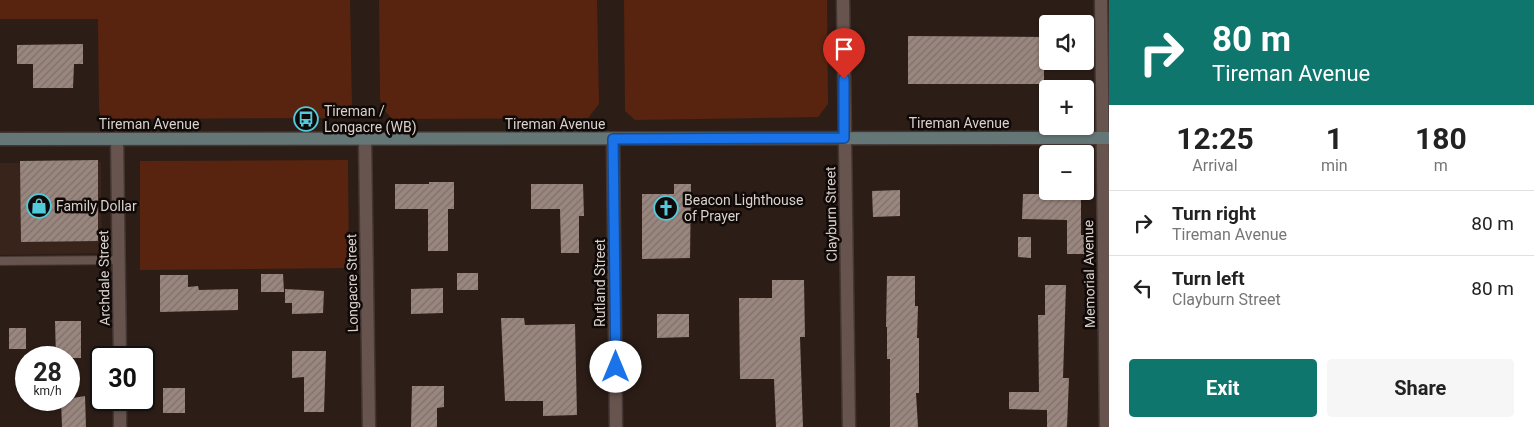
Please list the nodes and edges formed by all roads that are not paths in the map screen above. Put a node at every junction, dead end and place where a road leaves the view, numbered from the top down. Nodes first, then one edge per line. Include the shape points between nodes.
1 (843, 0) edge
2 (1102, 0) edge
3 (844, 138) junction
4 (1106, 138) edge
5 (0, 139) edge
6 (117, 139) junction
7 (365, 139) junction
8 (613, 139) junction
9 (119, 260) junction
10 (0, 261) edge
11 (120, 346) edge
12 (120, 411) edge
13 (120, 427) edge
14 (368, 427) edge
15 (616, 427) edge
16 (849, 427) edge
17 (1106, 427) edge

1 - 3 street, Clayburn Street
2 - 4 street, Memorial Avenue
3 - 4 street, Tireman Avenue
3 - 8 street, Tireman Avenue
3 - 16 street, Clayburn Street
4 - 17 street, Memorial Avenue
5 - 6 street, Tireman Avenue
6 - 7 street, Tireman Avenue
6 - 9 street, Archdale Street
7 - 8 street, Tireman Avenue
7 - 14 street, Longacre Street
8 - 15 street, Rutland Street
9 - 10 lane
9 - 11 street, Archdale Street
12 - 13 street

